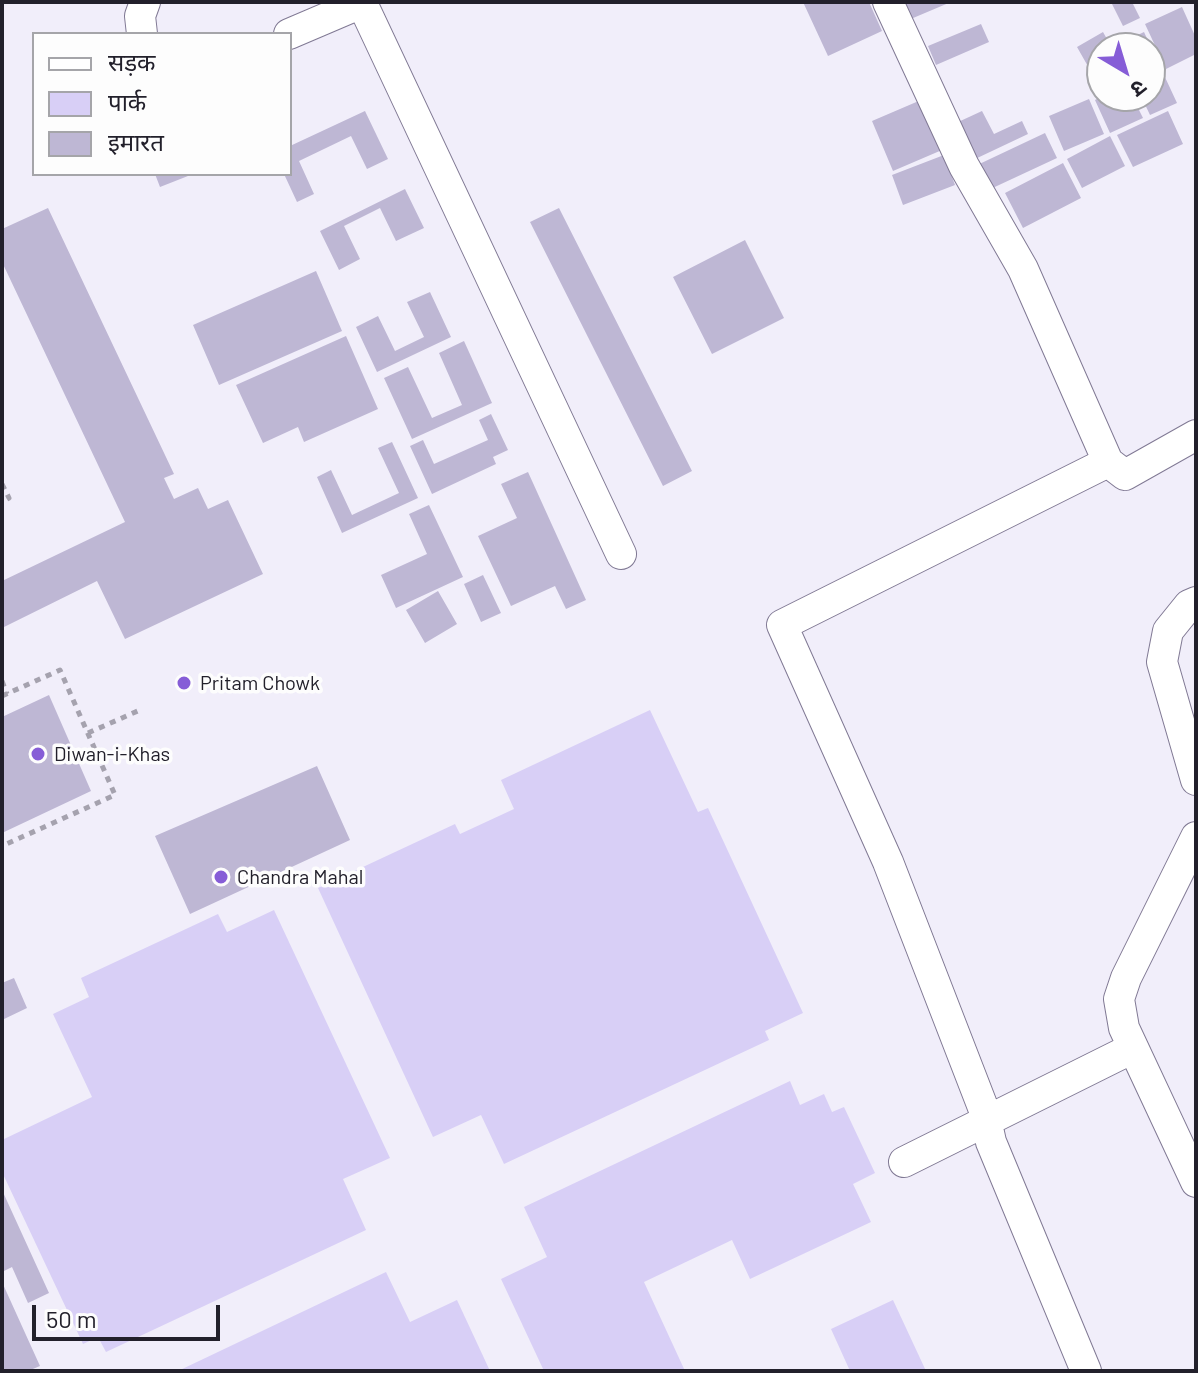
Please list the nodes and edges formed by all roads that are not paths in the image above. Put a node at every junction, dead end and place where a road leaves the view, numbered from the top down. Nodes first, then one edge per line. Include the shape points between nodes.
1 (145, 2) edge
2 (363, 2) edge
3 (888, 2) edge
4 (142, 32) edge
5 (292, 33) edge
6 (1196, 435) edge
7 (1108, 462) junction
8 (621, 554) dead end
9 (1196, 602) edge
10 (1196, 780) edge
11 (1196, 837) edge
12 (1133, 1048) junction
13 (986, 1121) junction
14 (904, 1162) dead end
15 (1196, 1182) edge
16 (1086, 1371) edge

1 - 4 street
2 - 5 street
2 - 8 street
3 - 7 street via 964,166 1023,269
6 - 7 street via 1125,475
7 - 13 street via 782,625 888,862
9 - 10 street via 1168,631 1162,662
11 - 12 street via 1119,999
12 - 13 street
12 - 15 street
13 - 14 street
13 - 16 street

